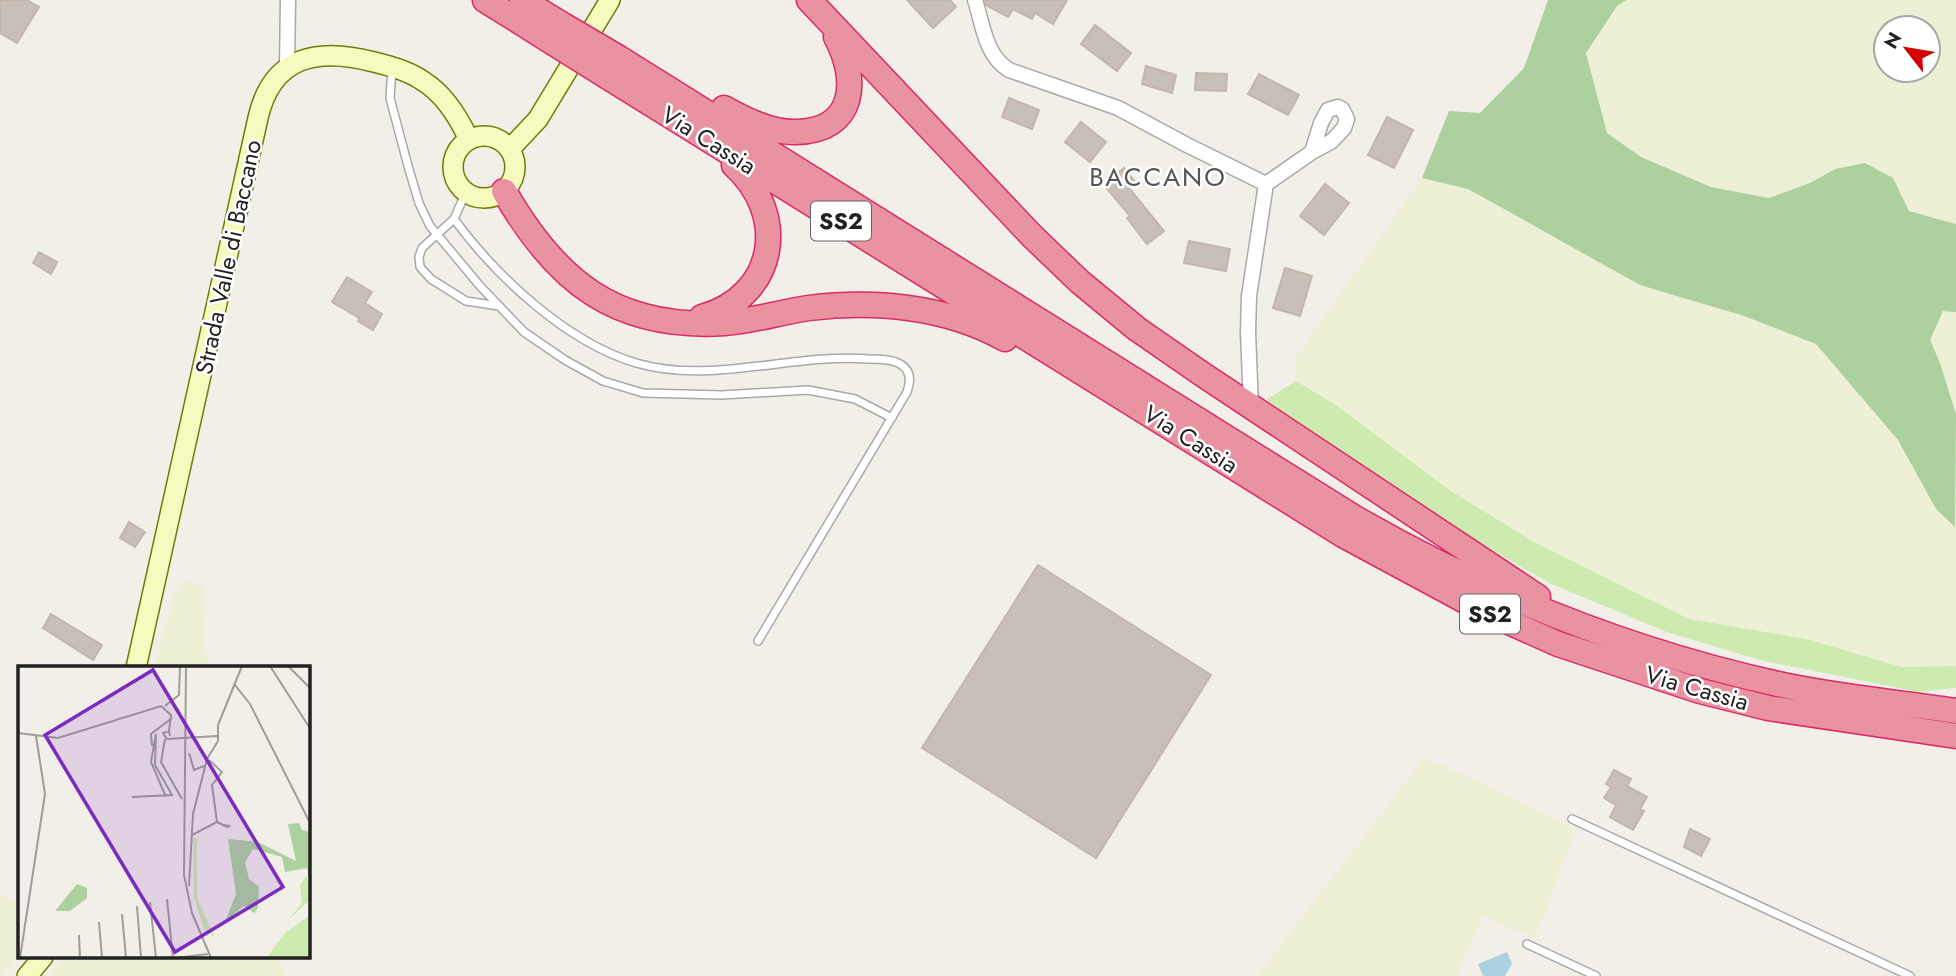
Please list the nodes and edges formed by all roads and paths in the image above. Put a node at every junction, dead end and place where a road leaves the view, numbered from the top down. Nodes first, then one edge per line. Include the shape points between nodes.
1 (288, 0) edge
2 (485, 0) edge
3 (522, 0) edge
4 (610, 0) edge
5 (975, 0) edge
6 (817, 9) edge
7 (557, 34) junction
8 (287, 66) junction
9 (392, 67) junction
10 (613, 68) junction
11 (687, 128) junction
12 (468, 140) junction
13 (510, 149) junction
14 (1312, 152) dead end
15 (1266, 184) junction
16 (504, 191) junction
17 (466, 192) junction
18 (454, 219) junction
19 (437, 235) junction
20 (499, 306) junction
21 (680, 323) junction
22 (1074, 365) junction
23 (1251, 371) junction
24 (1222, 387) junction
25 (1251, 407) junction
26 (892, 418) junction
27 (1580, 624) junction
28 (758, 641) dead end
29 (136, 666) edge
30 (1956, 711) edge
31 (1956, 736) edge
32 (1572, 819) dead end
33 (1527, 944) dead end
34 (42, 958) edge
35 (27, 976) edge
36 (1595, 976) edge
37 (1910, 976) edge

1 - 8 street
2 - 7 highway, Via Cassia / SS2
3 - 7 highway, Via Cassia / SS2
4 - 13 street via 538,118
5 - 15 street via 992,54 1009,70 1118,108
6 - 10 highway via 846,56 850,80 848,104 824,128 795,132 750,122 644,64
6 - 24 highway via 1045,251 1138,329
7 - 10 highway, Via Cassia / SS2, bridge
8 - 9 street via 329,55
8 - 29 street, Strada Valle di Baccano via 267,89 260,110
9 - 12 street via 437,92
9 - 19 lane via 389,90 397,127 419,203
10 - 11 highway, Via Cassia / SS2
10 - 27 highway, Via Cassia / SS2 via 1355,518 1462,576
11 - 21 highway via 753,186 764,211 768,246 760,273 740,299
11 - 22 highway, Via Cassia / SS2
12 - 13 street via 490,136
12 - 17 street via 453,165
13 - 16 street via 515,171
14 - 15 street
15 - 23 street via 1249,296
16 - 17 street via 482,198
16 - 21 highway via 536,241 570,278 618,308
17 - 18 lane
18 - 19 lane
18 - 26 lane via 534,303 607,352 645,365 686,370 825,359 894,361 910,377
19 - 20 lane
19 - 20 lane via 420,252 418,262 426,275 466,301
20 - 26 lane via 524,332 565,360 603,381 643,393 808,390 855,399
21 - 22 highway via 736,322 810,308 910,309 969,322
22 - 31 highway, Via Cassia / SS2 via 1385,559 1558,644 1667,682 1768,708
23 - 24 street
23 - 25 street
24 - 25 highway
25 - 27 highway
26 - 28 lane
27 - 30 highway, Via Cassia / SS2 via 1678,659 1780,684
32 - 37 lane
33 - 36 lane
34 - 35 street

